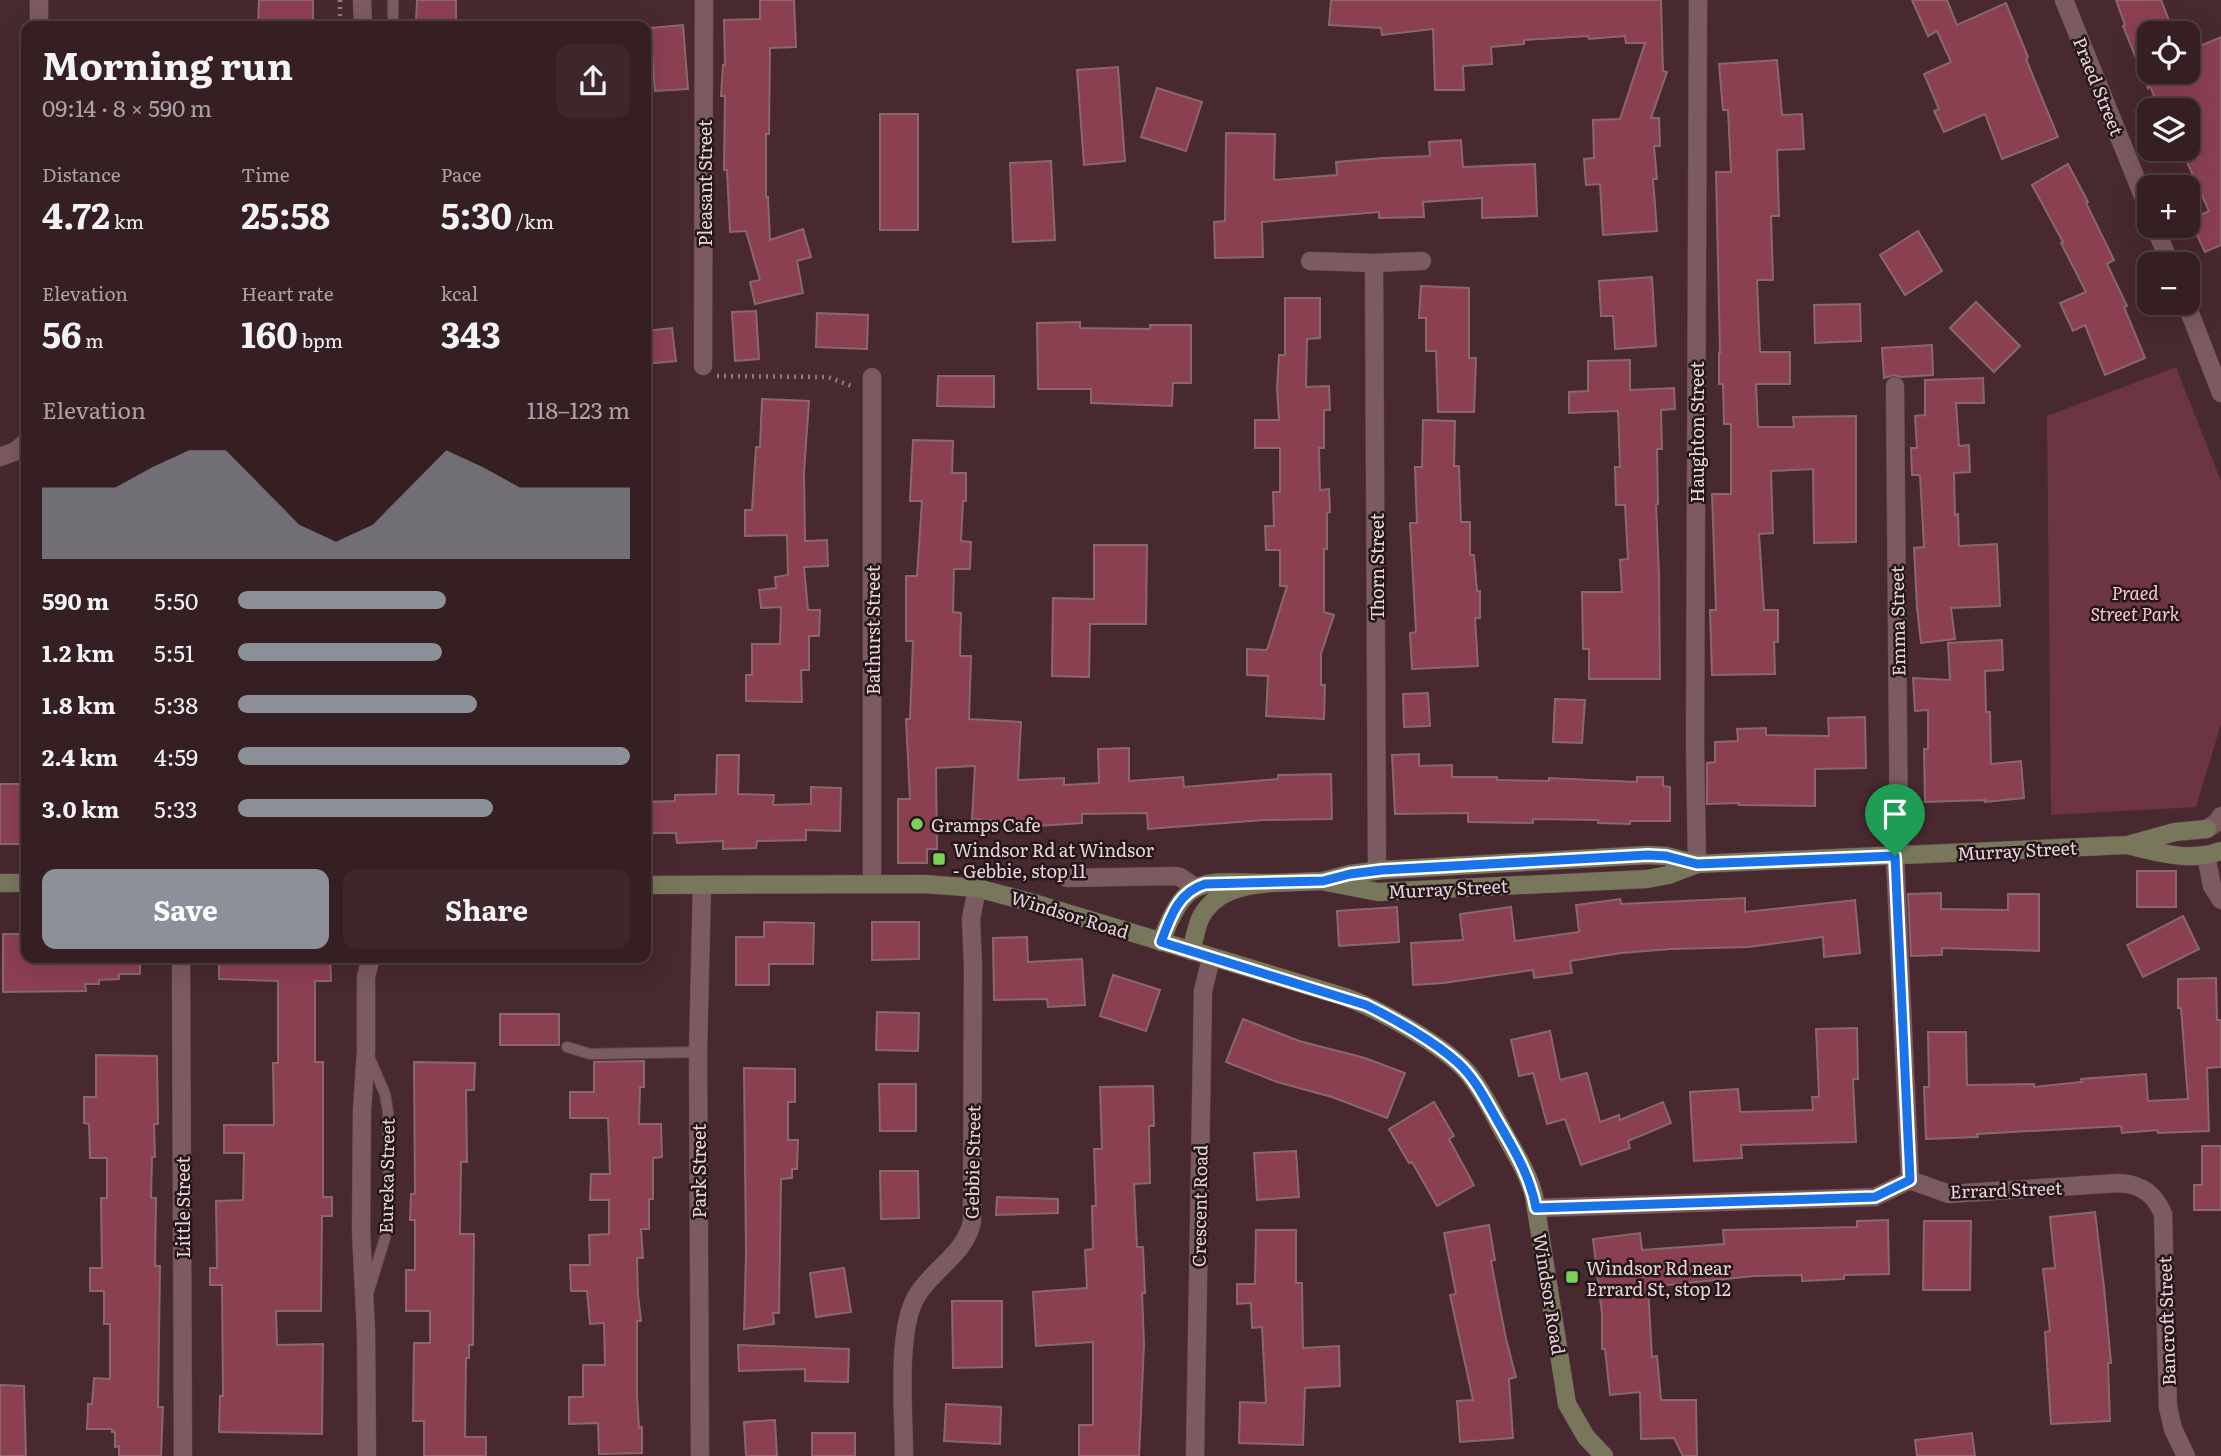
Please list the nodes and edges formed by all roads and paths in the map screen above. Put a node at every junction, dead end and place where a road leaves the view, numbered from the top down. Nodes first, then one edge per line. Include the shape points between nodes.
1 (39, 0) edge
2 (340, 0) edge
3 (362, 0) edge
4 (393, 0) edge
5 (704, 0) edge
6 (1698, 0) edge
7 (2064, 0) edge
8 (39, 21) edge
9 (340, 21) edge
10 (363, 21) edge
11 (393, 21) edge
12 (2137, 181) edge
13 (1310, 261) dead end
14 (1422, 261) dead end
15 (1374, 263) junction
16 (2191, 315) edge
17 (703, 366) joint
18 (872, 385) joint
19 (1895, 386) dead end
20 (2221, 393) edge
21 (21, 446) edge
22 (0, 457) edge
23 (2221, 816) edge
24 (2207, 829) junction
25 (2128, 845) junction
26 (2216, 850) edge
27 (1897, 855) junction
28 (1697, 864) junction
29 (1377, 870) junction
30 (1067, 878) dead end
31 (1323, 881) junction
32 (0, 883) edge
33 (21, 883) edge
34 (1271, 883) junction
35 (872, 884) junction
36 (651, 885) edge
37 (702, 885) junction
38 (1195, 887) junction
39 (977, 888) junction
40 (1378, 892) junction
41 (2221, 900) edge
42 (1161, 942) junction
43 (1191, 951) junction
44 (1211, 958) junction
45 (181, 963) edge
46 (361, 963) edge
47 (370, 963) edge
48 (366, 977) junction
49 (567, 1046) dead end
50 (366, 1051) junction
51 (698, 1052) junction
52 (1910, 1180) junction
53 (2145, 1190) joint
54 (1536, 1208) junction
55 (365, 1301) junction
56 (1598, 1454) edge
57 (183, 1456) edge
58 (367, 1456) edge
59 (700, 1456) edge
60 (904, 1456) edge
61 (1195, 1456) edge
62 (2186, 1456) edge

1 - 8 street
2 - 9 path
3 - 10 street
4 - 11 lane
5 - 17 street, Pleasant Street
6 - 28 street, Haughton Street
7 - 12 street, Praed Street
13 - 15 street
14 - 15 street
15 - 29 street, Thorn Street
16 - 20 street
17 - 18 path via 711,367 712,376 828,377
18 - 35 street, Bathurst Street
19 - 27 street, Emma Street
21 - 22 street
23 - 24 street
24 - 25 street, Murray Street
24 - 26 street
25 - 26 street, Murray Street via 2174,856
25 - 27 street, Murray Street
26 - 41 street via 2212,886
27 - 28 street, Murray Street
27 - 52 street, Emma Street
28 - 29 street, Murray Street via 1648,855
28 - 40 street, Murray Street via 1647,879
29 - 31 street, Murray Street
29 - 40 street
30 - 38 street, Murray Street via 1169,875
31 - 34 street, Murray Street
31 - 40 street, Murray Street
32 - 33 street
34 - 38 street, Murray Street
34 - 43 street, Murray Street via 1234,888 1213,902 1200,919
35 - 37 street, Windsor Road
35 - 39 street, Windsor Road
36 - 37 street, Windsor Road
37 - 51 street, Park Street
38 - 42 street via 1178,904
39 - 42 street, Windsor Road
39 - 60 street, Gebbie Street via 970,929 972,1221 967,1239 924,1285 909,1312 904,1339
42 - 43 street, Windsor Road
43 - 44 street, Windsor Road
44 - 54 street, Windsor Road via 1366,1005 1454,1059 1475,1082 1520,1161
44 - 61 street, Crescent Road via 1203,991
45 - 57 street, Little Street
46 - 48 street, Eureka Street
47 - 48 street, Eureka Street
48 - 50 street, Eureka Street
49 - 51 lane via 590,1054
50 - 55 street, Eureka Street via 361,1217
50 - 55 lane, Eureka Street via 387,1104 389,1181 385,1238
51 - 59 street, Park Street
52 - 53 street, Errard Street via 1949,1194 2119,1183
52 - 54 street via 1875,1197
53 - 62 street, Bancroft Street via 2163,1214 2168,1407
54 - 56 street, Windsor Road via 1567,1404
55 - 58 street, Eureka Street

